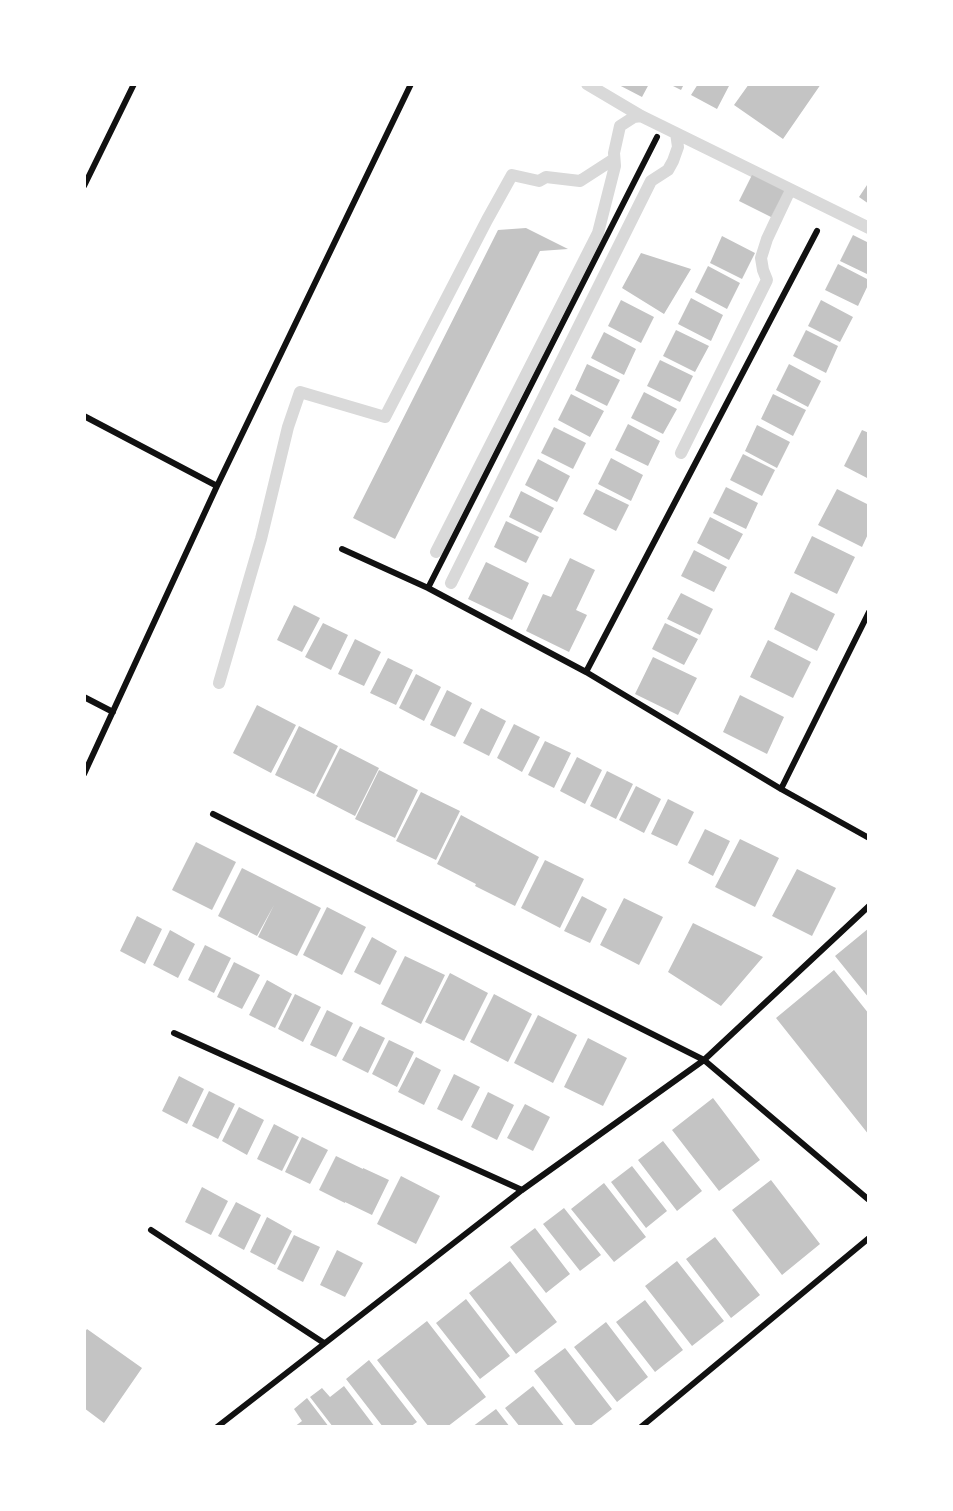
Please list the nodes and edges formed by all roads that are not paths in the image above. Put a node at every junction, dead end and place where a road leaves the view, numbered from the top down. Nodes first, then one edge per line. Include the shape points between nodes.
1 (134, 84) edge
2 (411, 84) edge
3 (657, 137) dead end
4 (84, 186) edge
5 (817, 231) dead end
6 (84, 416) edge
7 (217, 486) junction
8 (342, 549) dead end
9 (428, 588) junction
10 (869, 612) edge
11 (586, 672) junction
12 (84, 697) edge
13 (113, 712) junction
14 (84, 774) edge
15 (781, 789) junction
16 (213, 814) dead end
17 (869, 838) edge
18 (869, 906) edge
19 (174, 1033) dead end
20 (704, 1059) junction
21 (522, 1190) junction
22 (869, 1200) edge
23 (151, 1230) dead end
24 (869, 1238) edge
25 (324, 1343) junction
26 (217, 1427) edge
27 (641, 1427) edge

1 - 4 street
2 - 7 street
3 - 9 street
5 - 11 street
6 - 7 street
7 - 13 street
8 - 9 street
9 - 11 street
10 - 15 street
11 - 15 street
12 - 13 street
13 - 14 street
15 - 17 street
16 - 20 street
18 - 20 street
19 - 21 street
20 - 21 street
20 - 22 street
21 - 25 street
23 - 25 street
24 - 27 street
25 - 26 street

